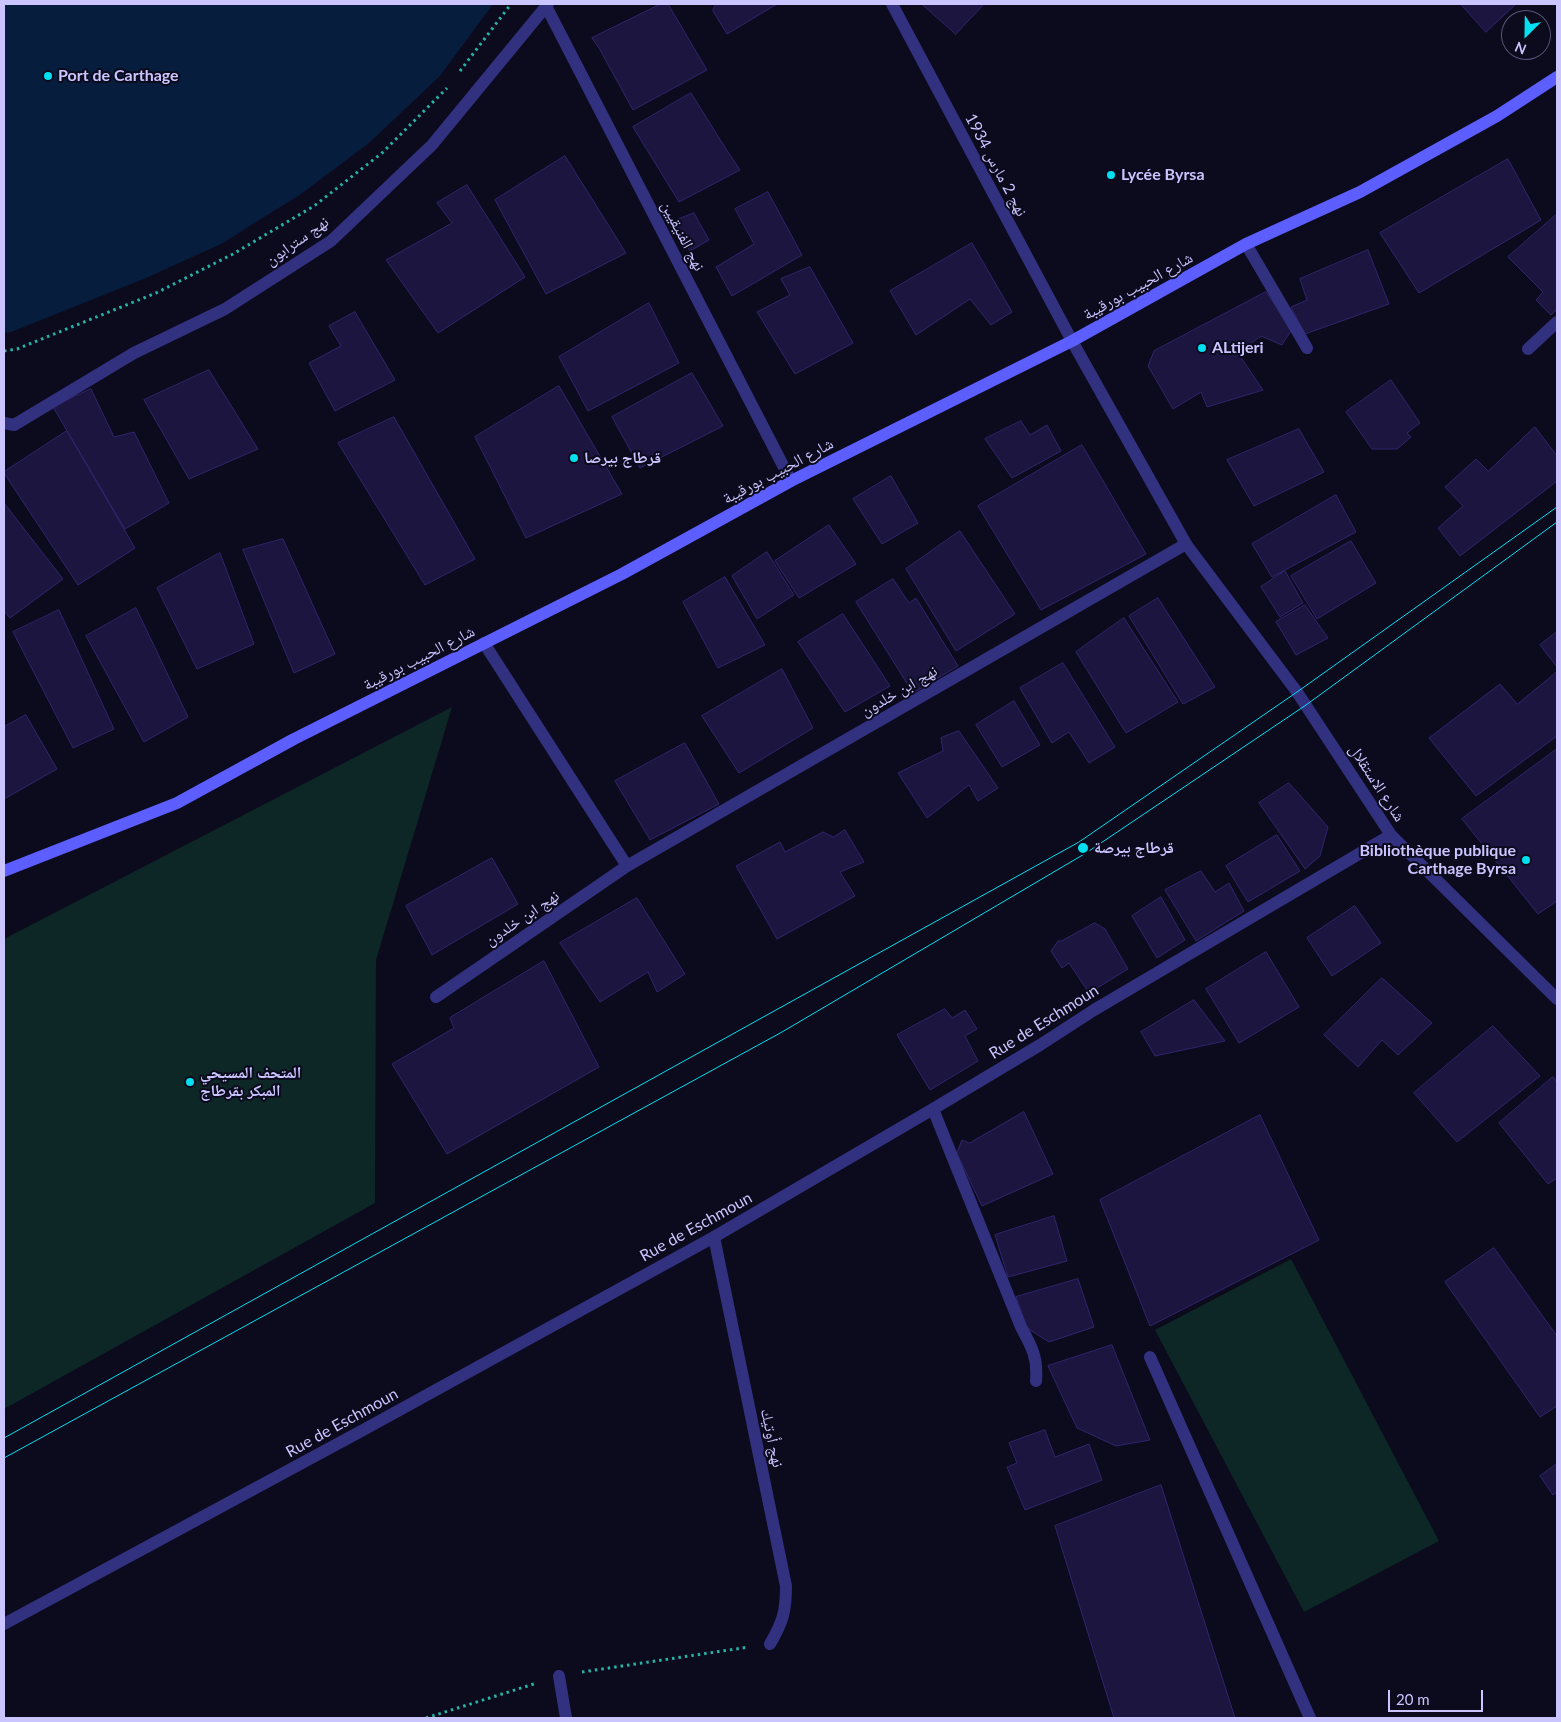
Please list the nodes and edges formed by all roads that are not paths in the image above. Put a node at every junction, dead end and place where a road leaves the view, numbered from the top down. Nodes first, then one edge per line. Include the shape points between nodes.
1 (892, 4) edge
2 (547, 5) edge
3 (1557, 77) edge
4 (1246, 244) junction
5 (1557, 322) edge
6 (1072, 341) junction
7 (1307, 348) dead end
8 (1528, 349) dead end
9 (9, 424) edge
10 (4, 434) edge
11 (791, 481) junction
12 (1186, 544) junction
13 (484, 643) junction
14 (1390, 835) junction
15 (627, 866) junction
16 (4, 871) edge
17 (436, 997) dead end
18 (1557, 999) edge
19 (933, 1109) junction
20 (714, 1237) junction
21 (1150, 1357) dead end
22 (1036, 1382) dead end
23 (4, 1624) edge
24 (770, 1644) road end
25 (559, 1676) road end
26 (566, 1718) edge
27 (1310, 1718) edge

1 - 6 street, نهج 2 مارس 1934
2 - 9 street, نهج سترابون via 432,145 331,241 225,309 134,353
2 - 11 street, نهج الفنيقيين
3 - 4 main road, شارع الحبيب بورقيبة via 1497,116 1360,192
4 - 6 main road, شارع الحبيب بورقيبة
4 - 7 street
5 - 8 street
6 - 11 main road, شارع الحبيب بورقيبة
6 - 12 street, نهج 2 مارس 1934
9 - 10 street, نهج سترابون
11 - 13 main road, شارع الحبيب بورقيبة via 622,574
12 - 14 street, شارع الاستقلال via 1306,705
12 - 15 street, نهج ابن خلدون
13 - 15 street
13 - 16 main road, شارع الحبيب بورقيبة via 294,739 177,803
14 - 18 street, شارع الاستقلال
14 - 19 street, Rue de Eschmoun
15 - 17 street, نهج ابن خلدون
19 - 20 street, Rue de Eschmoun
19 - 22 street via 1021,1327 1035,1354
20 - 23 street, Rue de Eschmoun
20 - 24 street, نهج أوتيك via 786,1586 786,1607
21 - 27 street
25 - 26 street

